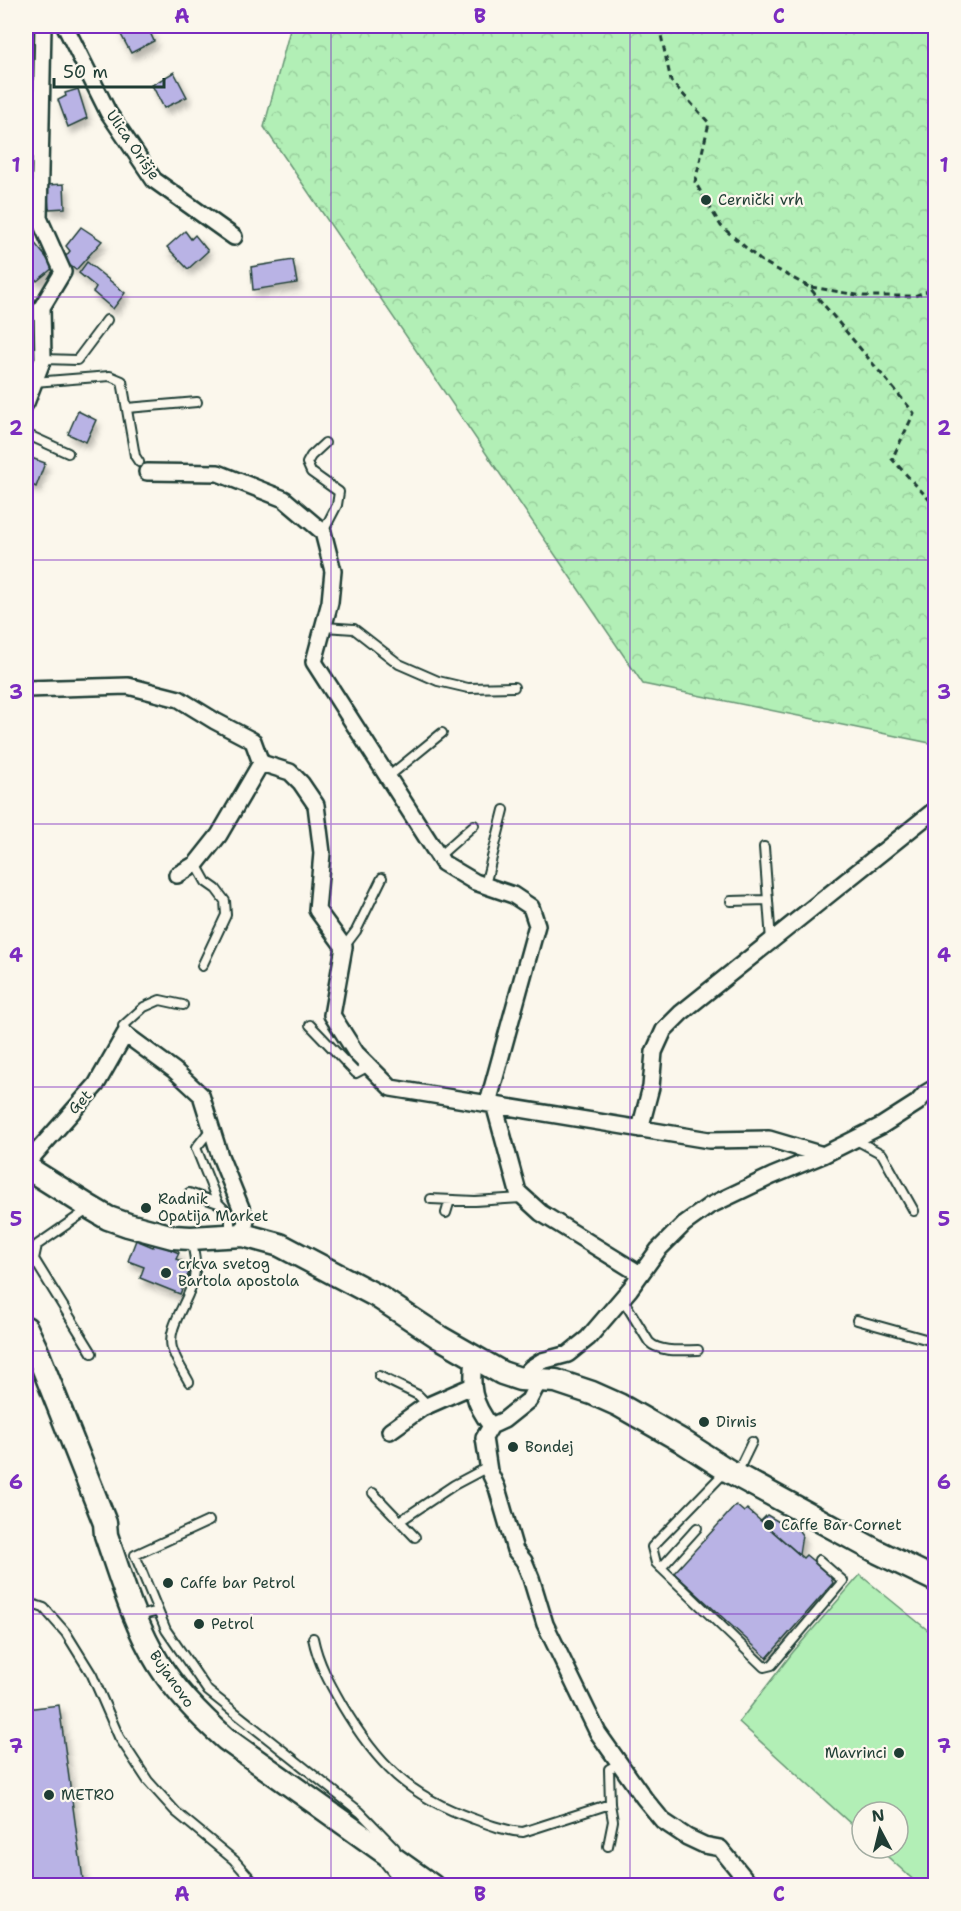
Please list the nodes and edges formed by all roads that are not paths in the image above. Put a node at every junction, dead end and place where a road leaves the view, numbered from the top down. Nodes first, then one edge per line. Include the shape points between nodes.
1 (43, 26) edge
2 (65, 26) edge
3 (234, 237) dead end
4 (107, 320) dead end
5 (43, 359) junction
6 (34, 382) junction
7 (197, 402) dead end
8 (26, 403) edge
9 (127, 408) junction
10 (26, 434) edge
11 (325, 443) dead end
12 (68, 453) dead end
13 (143, 467) joint
14 (323, 532) junction
15 (324, 627) junction
16 (514, 687) dead end
17 (26, 689) edge
18 (442, 733) dead end
19 (261, 763) junction
20 (388, 777) junction
21 (936, 809) edge
22 (504, 810) dead end
23 (474, 825) dead end
24 (764, 847) dead end
25 (439, 856) junction
26 (196, 864) junction
27 (177, 875) dead end
28 (382, 878) dead end
29 (485, 885) junction
30 (767, 900) junction
31 (731, 901) dead end
32 (771, 941) junction
33 (344, 948) junction
34 (202, 966) dead end
35 (183, 1005) dead end
36 (310, 1025) dead end
37 (125, 1034) junction
38 (369, 1066) junction
39 (936, 1087) edge
40 (491, 1104) junction
41 (211, 1128) junction
42 (640, 1129) junction
43 (855, 1139) junction
44 (824, 1155) junction
45 (26, 1166) edge
46 (189, 1193) dead end
47 (525, 1198) junction
48 (431, 1199) dead end
49 (450, 1200) junction
50 (218, 1203) junction
51 (91, 1208) junction
52 (914, 1211) dead end
53 (446, 1213) dead end
54 (237, 1235) junction
55 (191, 1238) junction
56 (640, 1274) junction
57 (622, 1298) junction
58 (857, 1320) dead end
59 (26, 1328) edge
60 (936, 1342) edge
61 (26, 1346) edge
62 (698, 1350) dead end
63 (92, 1353) dead end
64 (474, 1357) junction
65 (44, 1372) junction
66 (379, 1376) dead end
67 (529, 1380) junction
68 (189, 1382) dead end
69 (472, 1386) junction
70 (428, 1405) junction
71 (491, 1426) junction
72 (390, 1431) dead end
73 (752, 1442) dead end
74 (488, 1467) junction
75 (732, 1472) junction
76 (373, 1492) dead end
77 (209, 1521) dead end
78 (400, 1521) junction
79 (697, 1528) dead end
80 (415, 1537) dead end
81 (819, 1560) dead end
82 (661, 1568) junction
83 (934, 1576) edge
84 (26, 1602) edge
85 (158, 1611) junction
86 (136, 1617) junction
87 (313, 1638) dead end
88 (620, 1763) junction
89 (610, 1804) junction
90 (368, 1840) junction
91 (609, 1846) dead end
92 (430, 1884) edge
93 (257, 1886) edge
94 (400, 1886) edge
95 (751, 1886) edge

1 - 5 street via 39,218 63,272 42,307
2 - 3 street, Ulica Orišje via 108,112 154,180
4 - 5 lane via 77,360
5 - 6 street
6 - 8 street
6 - 9 lane via 110,376 122,381
7 - 9 lane
9 - 13 lane via 135,456
10 - 12 lane
11 - 14 lane via 307,463 311,472 339,492 338,506
13 - 14 street via 218,473 284,499
14 - 15 street via 333,571
15 - 16 lane via 354,630 399,664 438,681 468,688
15 - 20 street via 314,662
17 - 19 street via 128,686 179,699 254,741
18 - 20 lane
19 - 26 street via 219,835
19 - 33 street via 290,772 316,805 322,853 318,910
20 - 25 street
21 - 32 street
22 - 29 lane
23 - 25 lane
24 - 30 lane
25 - 29 street via 444,863
26 - 27 street
26 - 34 lane via 206,882 225,901 226,915
28 - 33 lane
29 - 40 street via 513,895 531,908 537,925
30 - 31 lane
30 - 32 lane
32 - 42 street via 664,1030 654,1052 651,1087
33 - 38 street via 332,1015
35 - 37 lane via 160,1000 144,1007 123,1026
36 - 38 lane via 356,1073
37 - 41 street via 201,1095
37 - 45 street, Get via 96,1085
38 - 40 street via 391,1088
39 - 43 street via 903,1113
40 - 42 street
40 - 47 street via 518,1191
41 - 50 lane via 196,1148
41 - 54 street via 246,1220
42 - 44 street via 709,1140 769,1139
43 - 44 street
43 - 52 lane via 882,1155
44 - 56 street via 709,1206 678,1229
45 - 51 street
46 - 50 lane
47 - 49 lane
47 - 56 street via 541,1213
48 - 49 lane
49 - 53 lane
50 - 54 lane via 230,1215
51 - 55 street via 128,1225
51 - 63 lane via 37,1245 34,1259
54 - 55 street
54 - 64 street via 296,1253 377,1296
55 - 68 lane via 194,1277 171,1337 171,1347
56 - 57 street
57 - 62 lane via 653,1346
57 - 67 street via 577,1348 531,1368
58 - 60 lane
59 - 65 street, Bujanovo
61 - 65 street, Bujanovo
64 - 67 street via 502,1373
64 - 69 street
65 - 86 street, Bujanovo via 105,1523
66 - 70 lane via 418,1395
67 - 71 street via 529,1400
67 - 75 street via 556,1381 619,1405
69 - 70 street
69 - 71 street
70 - 72 street
71 - 74 street via 484,1438
73 - 75 lane
74 - 78 lane
74 - 88 street via 545,1624 598,1733
75 - 82 lane via 652,1547
75 - 83 street via 878,1552
76 - 78 lane
77 - 85 lane via 135,1555
78 - 80 lane
79 - 82 lane
81 - 82 lane via 843,1581 772,1665 764,1667
84 - 93 lane via 44,1608 66,1632 92,1675 119,1737 148,1781
85 - 86 lane
85 - 92 lane via 166,1630 208,1690 360,1812
86 - 90 street, Bujanovo via 158,1663 198,1714 225,1739
87 - 89 lane via 328,1680 370,1748 394,1775 434,1802 508,1831 523,1832
88 - 89 lane via 609,1769
88 - 95 street via 663,1821 687,1837 720,1848
89 - 91 lane via 613,1821
90 - 92 street, Bujanovo
90 - 94 lane

